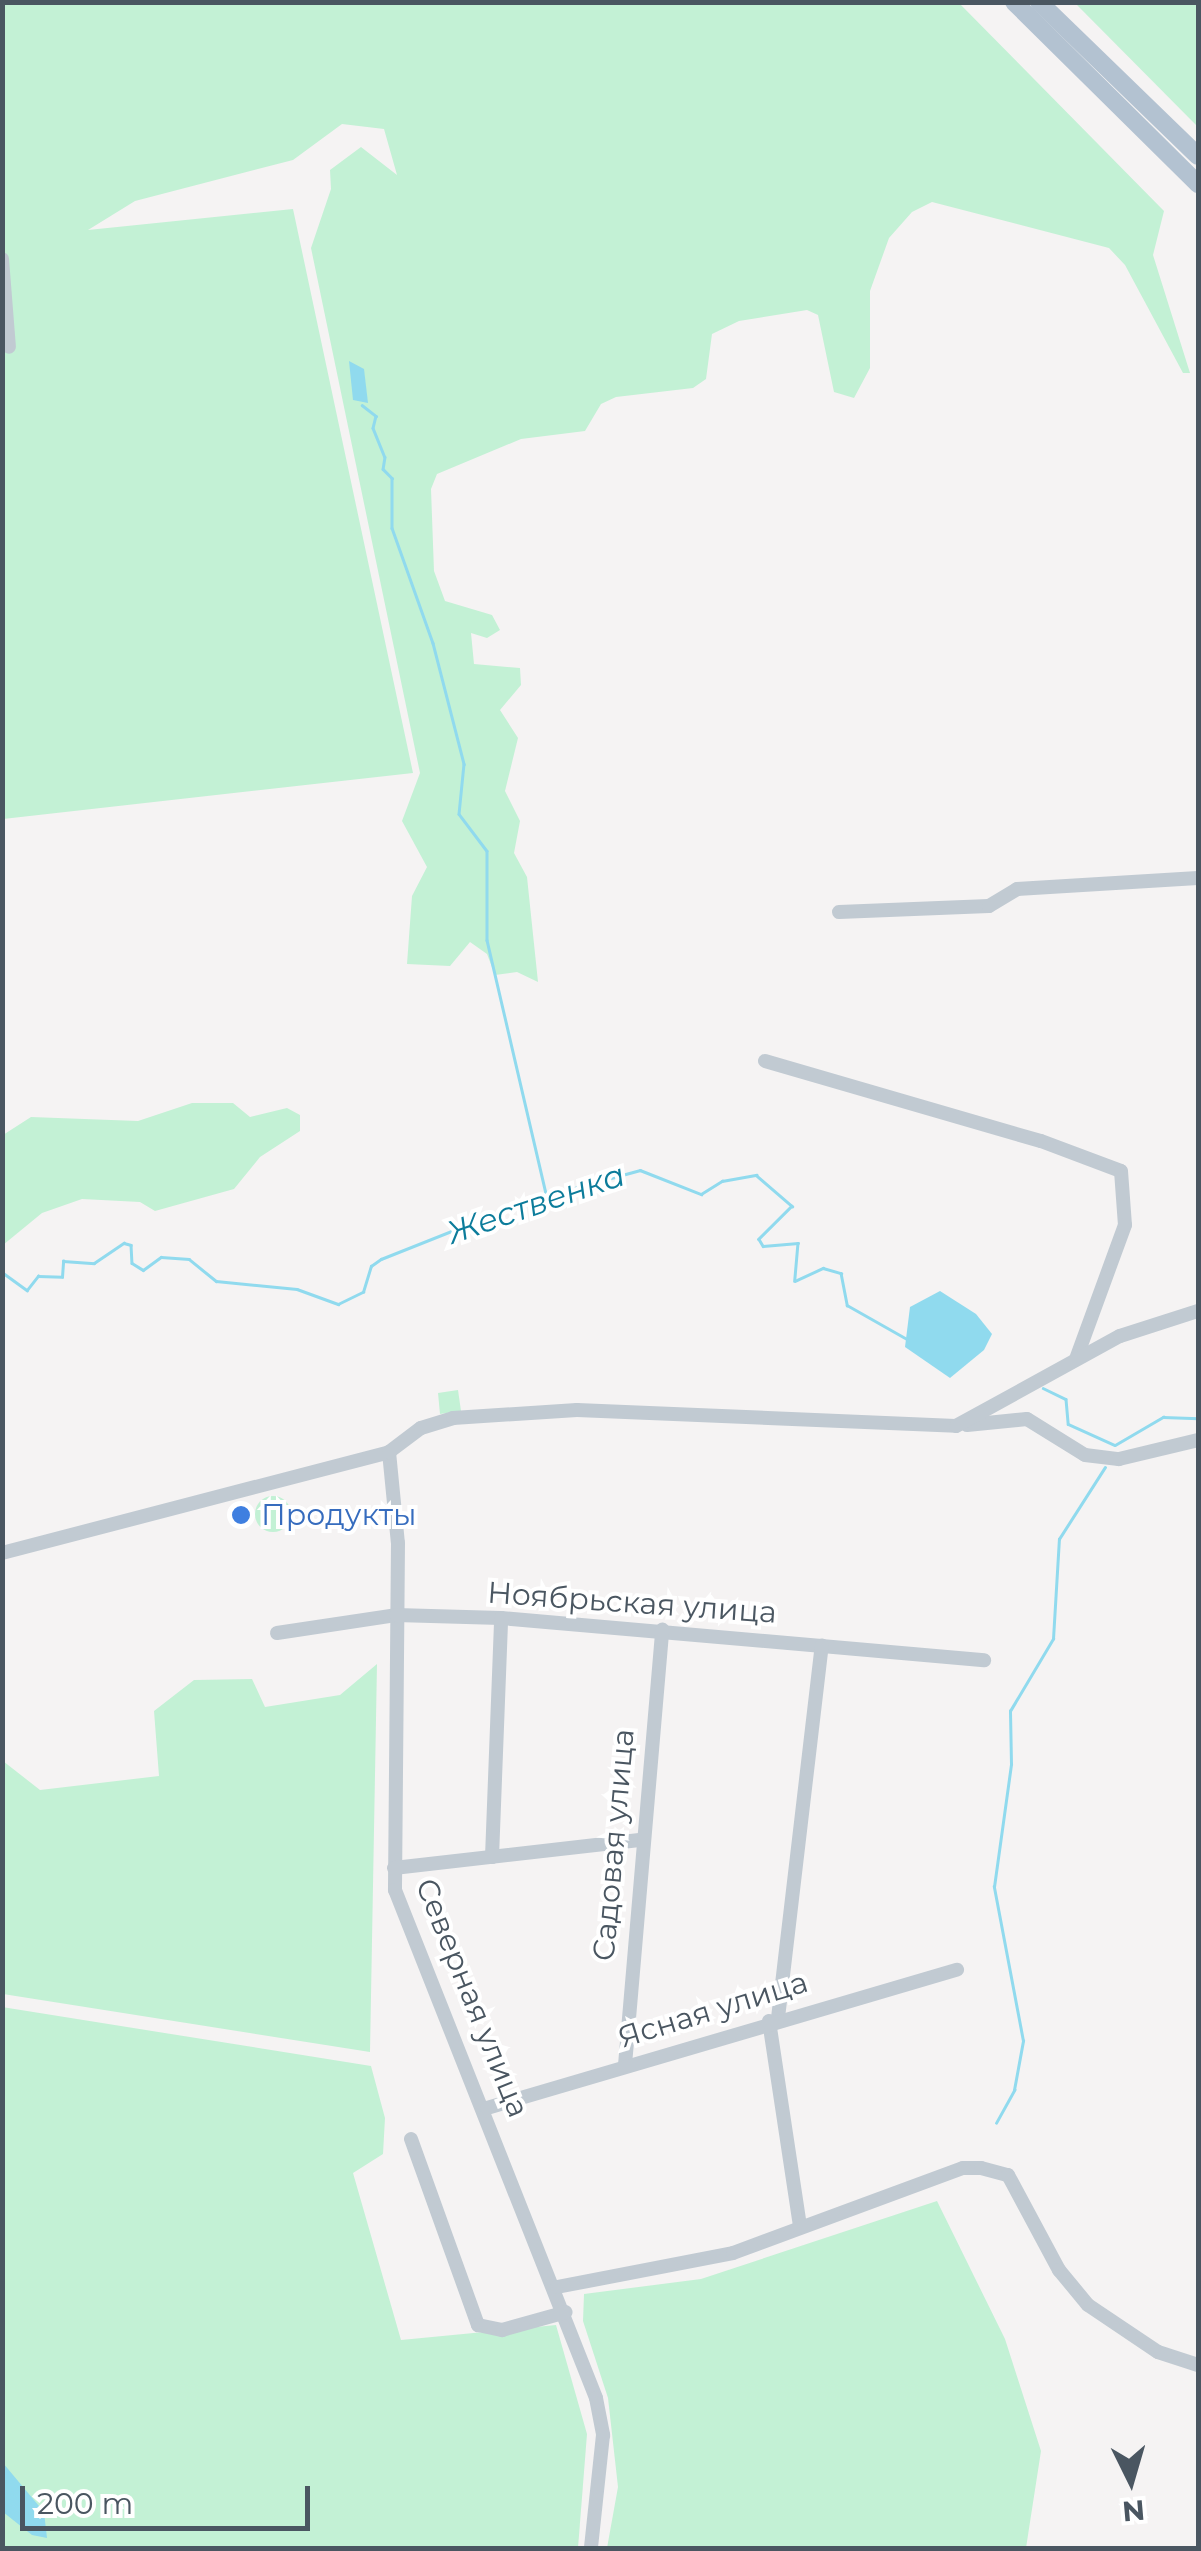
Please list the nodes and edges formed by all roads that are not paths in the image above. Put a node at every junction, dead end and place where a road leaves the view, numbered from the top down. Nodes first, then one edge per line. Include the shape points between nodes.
1 (1014, 2) edge
2 (1038, 2) edge
3 (1198, 156) edge
4 (1198, 184) edge
5 (2, 259) edge
6 (9, 346) dead end
7 (1198, 878) edge
8 (839, 912) dead end
9 (765, 1061) dead end
10 (1198, 1311) edge
11 (1076, 1359) junction
12 (956, 1426) junction
13 (1198, 1440) edge
14 (389, 1452) junction
15 (2, 1553) edge
16 (396, 1615) junction
17 (500, 1618) junction
18 (662, 1630) junction
19 (277, 1633) dead end
20 (822, 1646) junction
21 (984, 1660) dead end
22 (639, 1840) junction
23 (492, 1857) junction
24 (394, 1868) junction
25 (957, 1970) dead end
26 (774, 2019) junction
27 (625, 2065) junction
28 (487, 2108) junction
29 (411, 2138) dead end
30 (800, 2226) junction
31 (557, 2287) junction
32 (566, 2312) junction
33 (1198, 2365) edge
34 (590, 2548) edge

1 - 4 main road
2 - 3 main road
5 - 6 street
7 - 8 street via 1017,889 989,906
9 - 11 street via 1041,1141 1120,1171 1125,1225
10 - 11 street
11 - 12 street
12 - 13 street via 1027,1418 1085,1455 1119,1458
12 - 14 street via 577,1410 453,1418 422,1428
14 - 15 street
14 - 16 street, Северная улица
16 - 17 street, Ноябрьская улица
16 - 19 street, Ноябрьская улица
16 - 24 street, Северная улица
17 - 18 street, Ноябрьская улица
17 - 23 street
18 - 20 street, Ноябрьская улица
18 - 22 street, Садовая улица
20 - 21 street, Ноябрьская улица
20 - 26 street
22 - 23 street
22 - 27 street, Садовая улица
23 - 24 street
24 - 28 street, Северная улица via 394,1890
25 - 26 street, Ясная улица
26 - 27 street, Ясная улица
26 - 30 street
27 - 28 street, Ясная улица
28 - 31 street, Северная улица
29 - 32 street via 478,2325 502,2330
30 - 31 street via 733,2253
30 - 33 street via 962,2168 1008,2175 1059,2270 1088,2305 1158,2352
31 - 32 street, Северная улица
32 - 34 street via 603,2435

